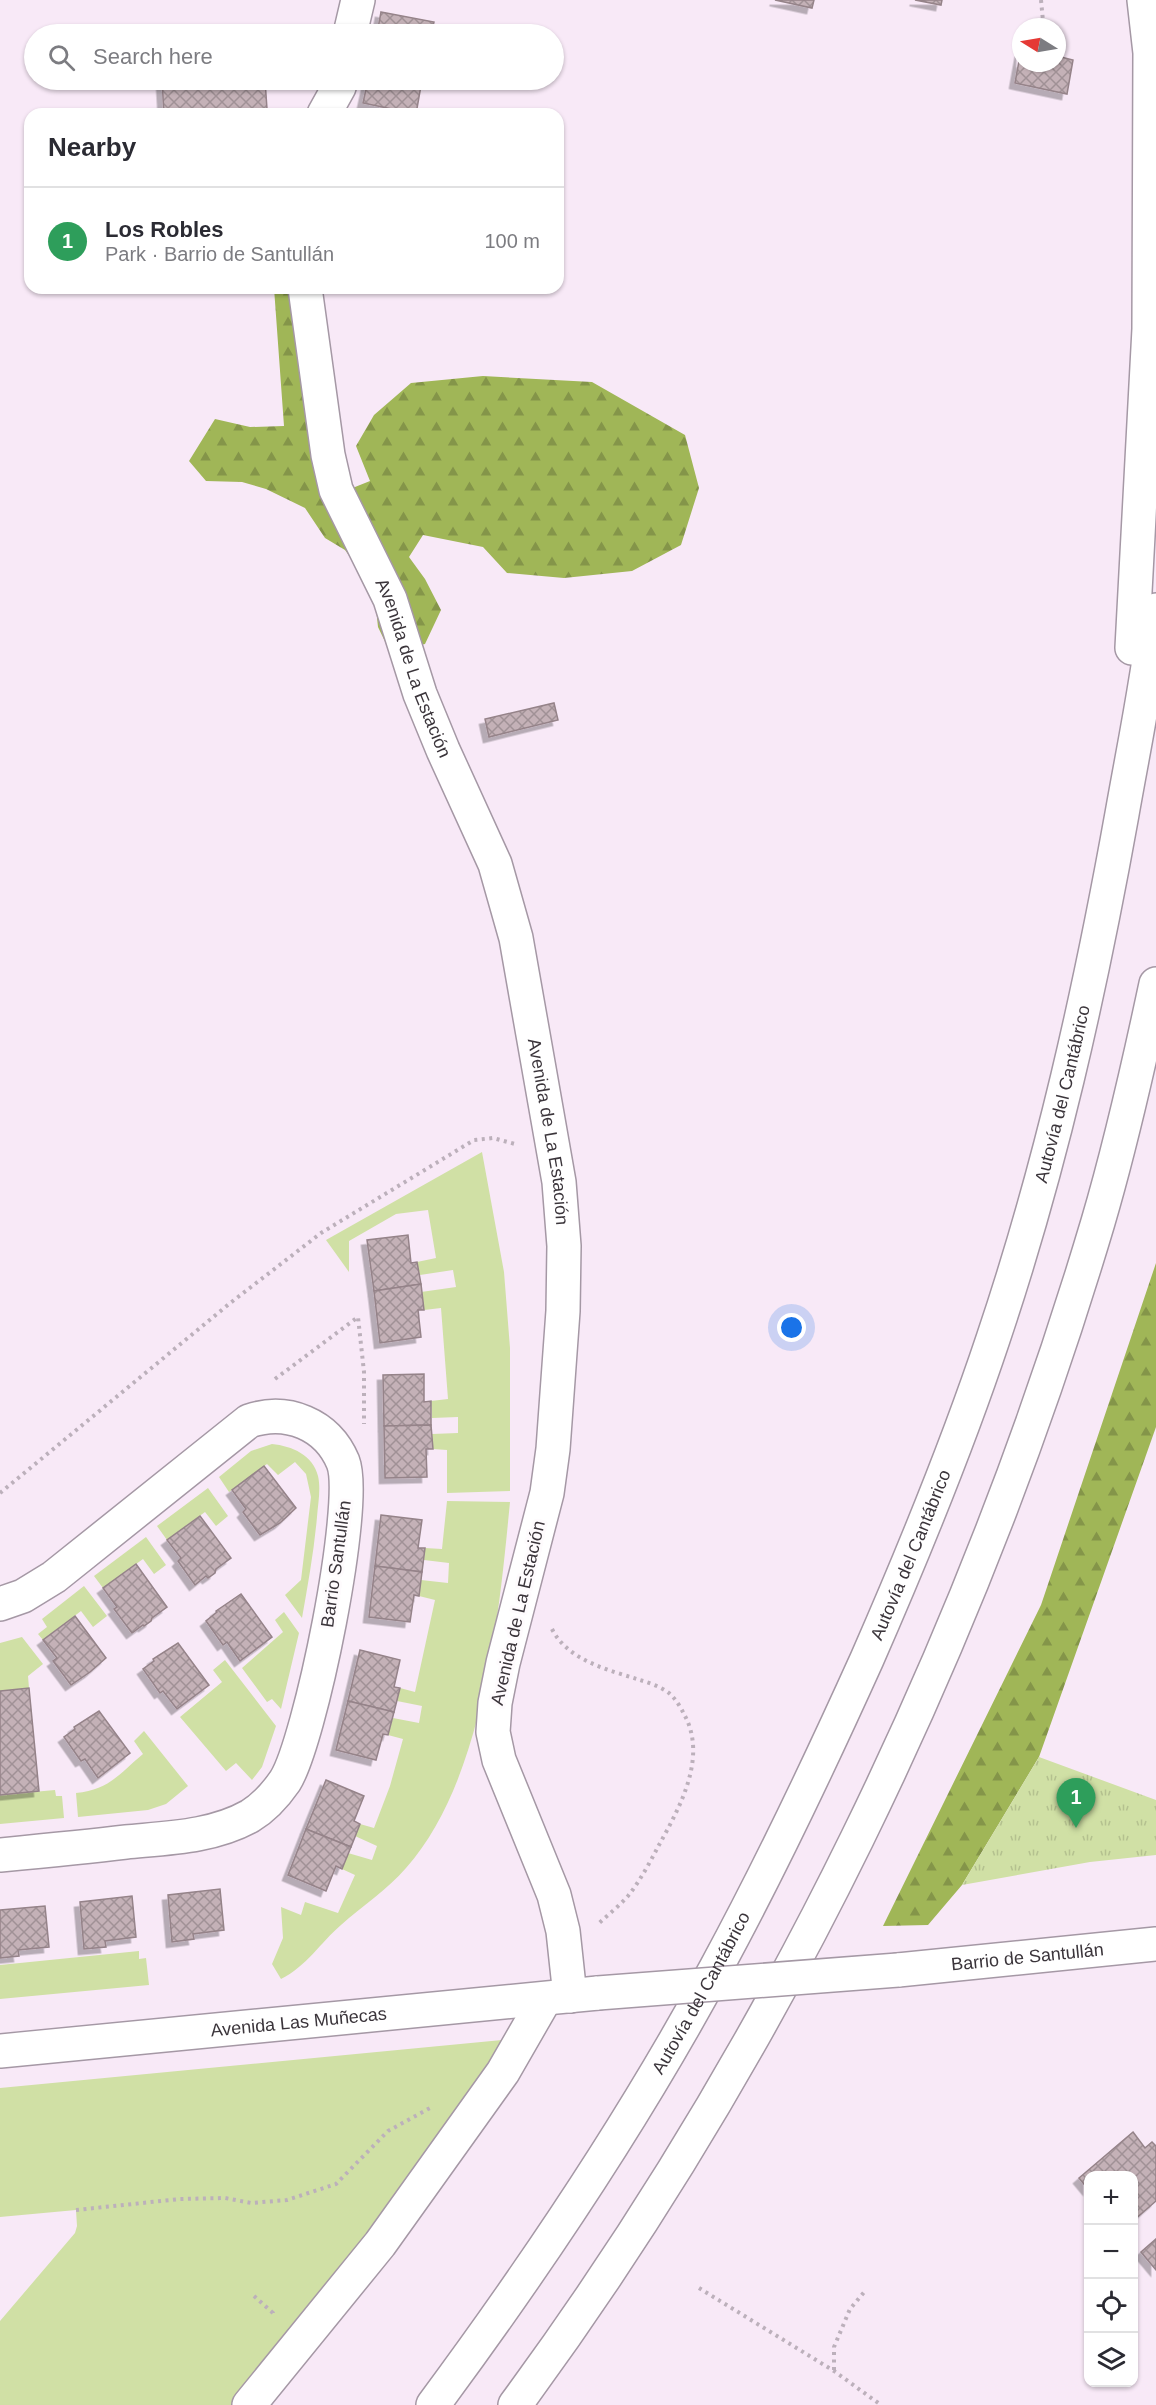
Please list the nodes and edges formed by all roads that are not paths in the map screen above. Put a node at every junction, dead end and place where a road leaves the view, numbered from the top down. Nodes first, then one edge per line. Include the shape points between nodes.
1 (358, 0) edge
2 (1144, 0) edge
3 (352, 24) edge
4 (337, 90) edge
5 (327, 108) edge
6 (306, 294) edge
7 (1156, 610) edge
8 (1124, 803) junction
9 (1156, 984) edge
10 (0, 1604) edge
11 (0, 1855) edge
12 (1156, 1944) edge
13 (571, 1996) junction
14 (0, 2051) edge
15 (249, 2405) edge
16 (433, 2405) edge
17 (514, 2405) edge

1 - 3 main road
2 - 8 main road via 1150,53 1149,329
4 - 5 main road
6 - 13 main road, Avenida de La Estación via 336,490 390,600 424,703 495,864 513,927 559,1182 564,1246 563,1311 554,1449 547,1493 503,1663 493,1732 499,1760 554,1895
7 - 8 main road, Autovía del Cantábrico
8 - 16 main road, Autovía del Cantábrico via 1072,1066 1036,1200 993,1340 894,1598 781,1843 714,1971 562,2222
9 - 17 main road via 1099,1218 1055,1361 954,1623 896,1755 771,2003 700,2126 616,2258
10 - 11 main road, Barrio Santullán via 23,1596 54,1577 249,1421 275,1416 305,1422 333,1445 343,1463 347,1485 343,1534 323,1652 298,1749 286,1780 271,1799 250,1816 215,1830
12 - 13 main road, Barrio de Santullán, bridge via 898,1970
13 - 14 main road, Avenida Las Muñecas
13 - 15 main road via 513,2055 380,2244

